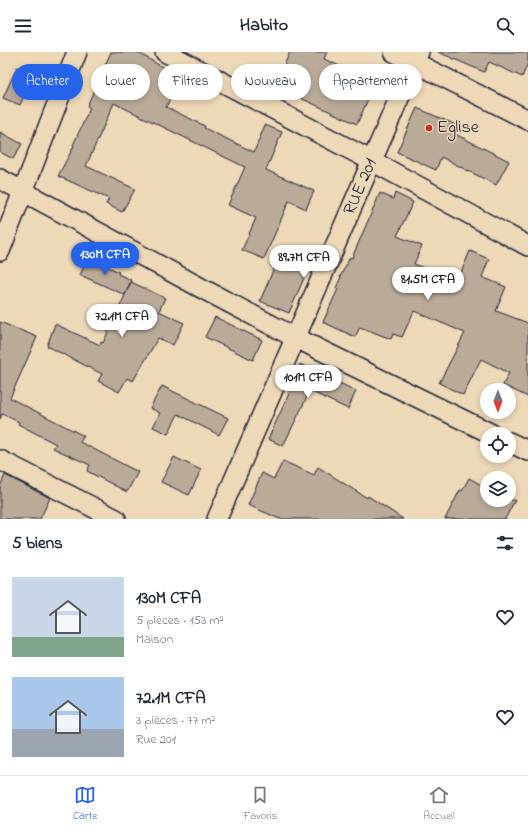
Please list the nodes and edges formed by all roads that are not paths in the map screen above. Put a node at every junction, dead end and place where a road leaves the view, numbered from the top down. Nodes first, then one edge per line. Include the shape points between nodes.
1 (77, 52) edge
2 (165, 52) edge
3 (394, 52) edge
4 (417, 57) edge
5 (528, 120) edge
6 (372, 161) junction
7 (0, 179) edge
8 (24, 192) junction
9 (528, 246) edge
10 (0, 251) edge
11 (296, 338) junction
12 (480, 428) edge
13 (516, 445) edge
14 (528, 451) edge
15 (0, 460) edge
16 (116, 519) edge
17 (217, 519) edge

1 - 8 street
2 - 6 street
3 - 4 street
4 - 5 street
4 - 6 street, RUE 201
6 - 9 street
6 - 11 street, RUE 201
7 - 8 street
8 - 10 street
8 - 11 street
11 - 12 street
11 - 17 street, RUE 201
13 - 14 street
15 - 16 street

